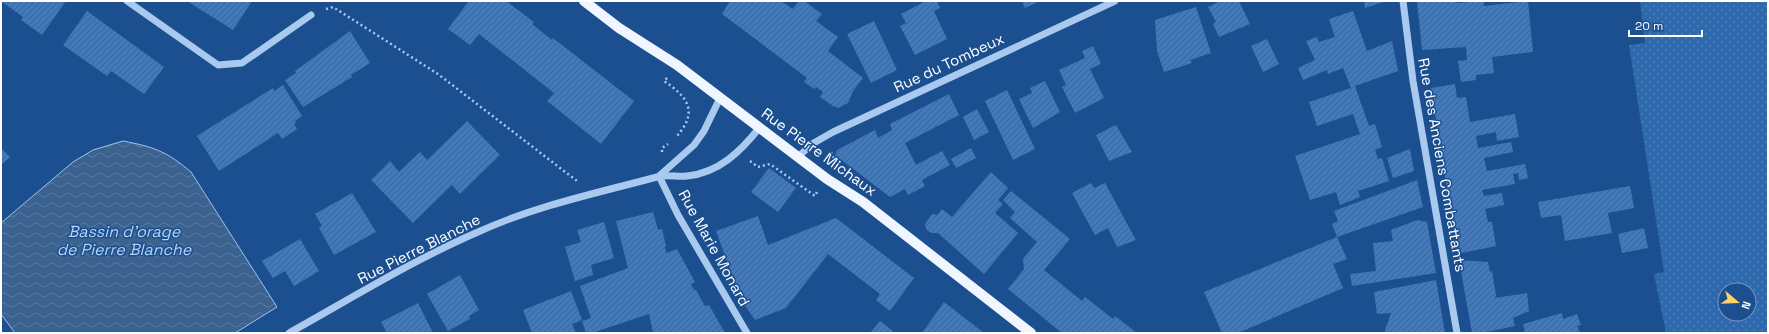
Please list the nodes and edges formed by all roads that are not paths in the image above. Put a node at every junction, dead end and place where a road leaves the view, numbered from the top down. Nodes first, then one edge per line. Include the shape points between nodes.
1 (126, 1) edge
2 (584, 1) edge
3 (1115, 1) edge
4 (1403, 1) edge
5 (311, 16) road end
6 (720, 98) junction
7 (760, 127) junction
8 (799, 156) junction
9 (659, 176) junction
10 (289, 333) edge
11 (747, 333) edge
12 (1031, 333) edge
13 (1457, 333) edge

1 - 5 street via 218,65 242,63
2 - 6 main road, Rue Pierre Michaux
3 - 8 street, Rue du Tombeux via 833,132 812,144
4 - 13 street, Rue des Anciens Combattants via 1413,80
6 - 7 main road, Rue Pierre Michaux
6 - 9 street, Rue Pierre Blanche via 694,145
7 - 8 main road, Rue Pierre Michaux
7 - 9 street, Rue Pierre Blanche via 738,153 715,168 688,176
8 - 12 main road, Rue Pierre Michaux via 827,179 863,202
9 - 10 street, Rue Pierre Blanche via 522,214 465,238 436,251
9 - 11 street, Rue Marie Monard via 678,216

